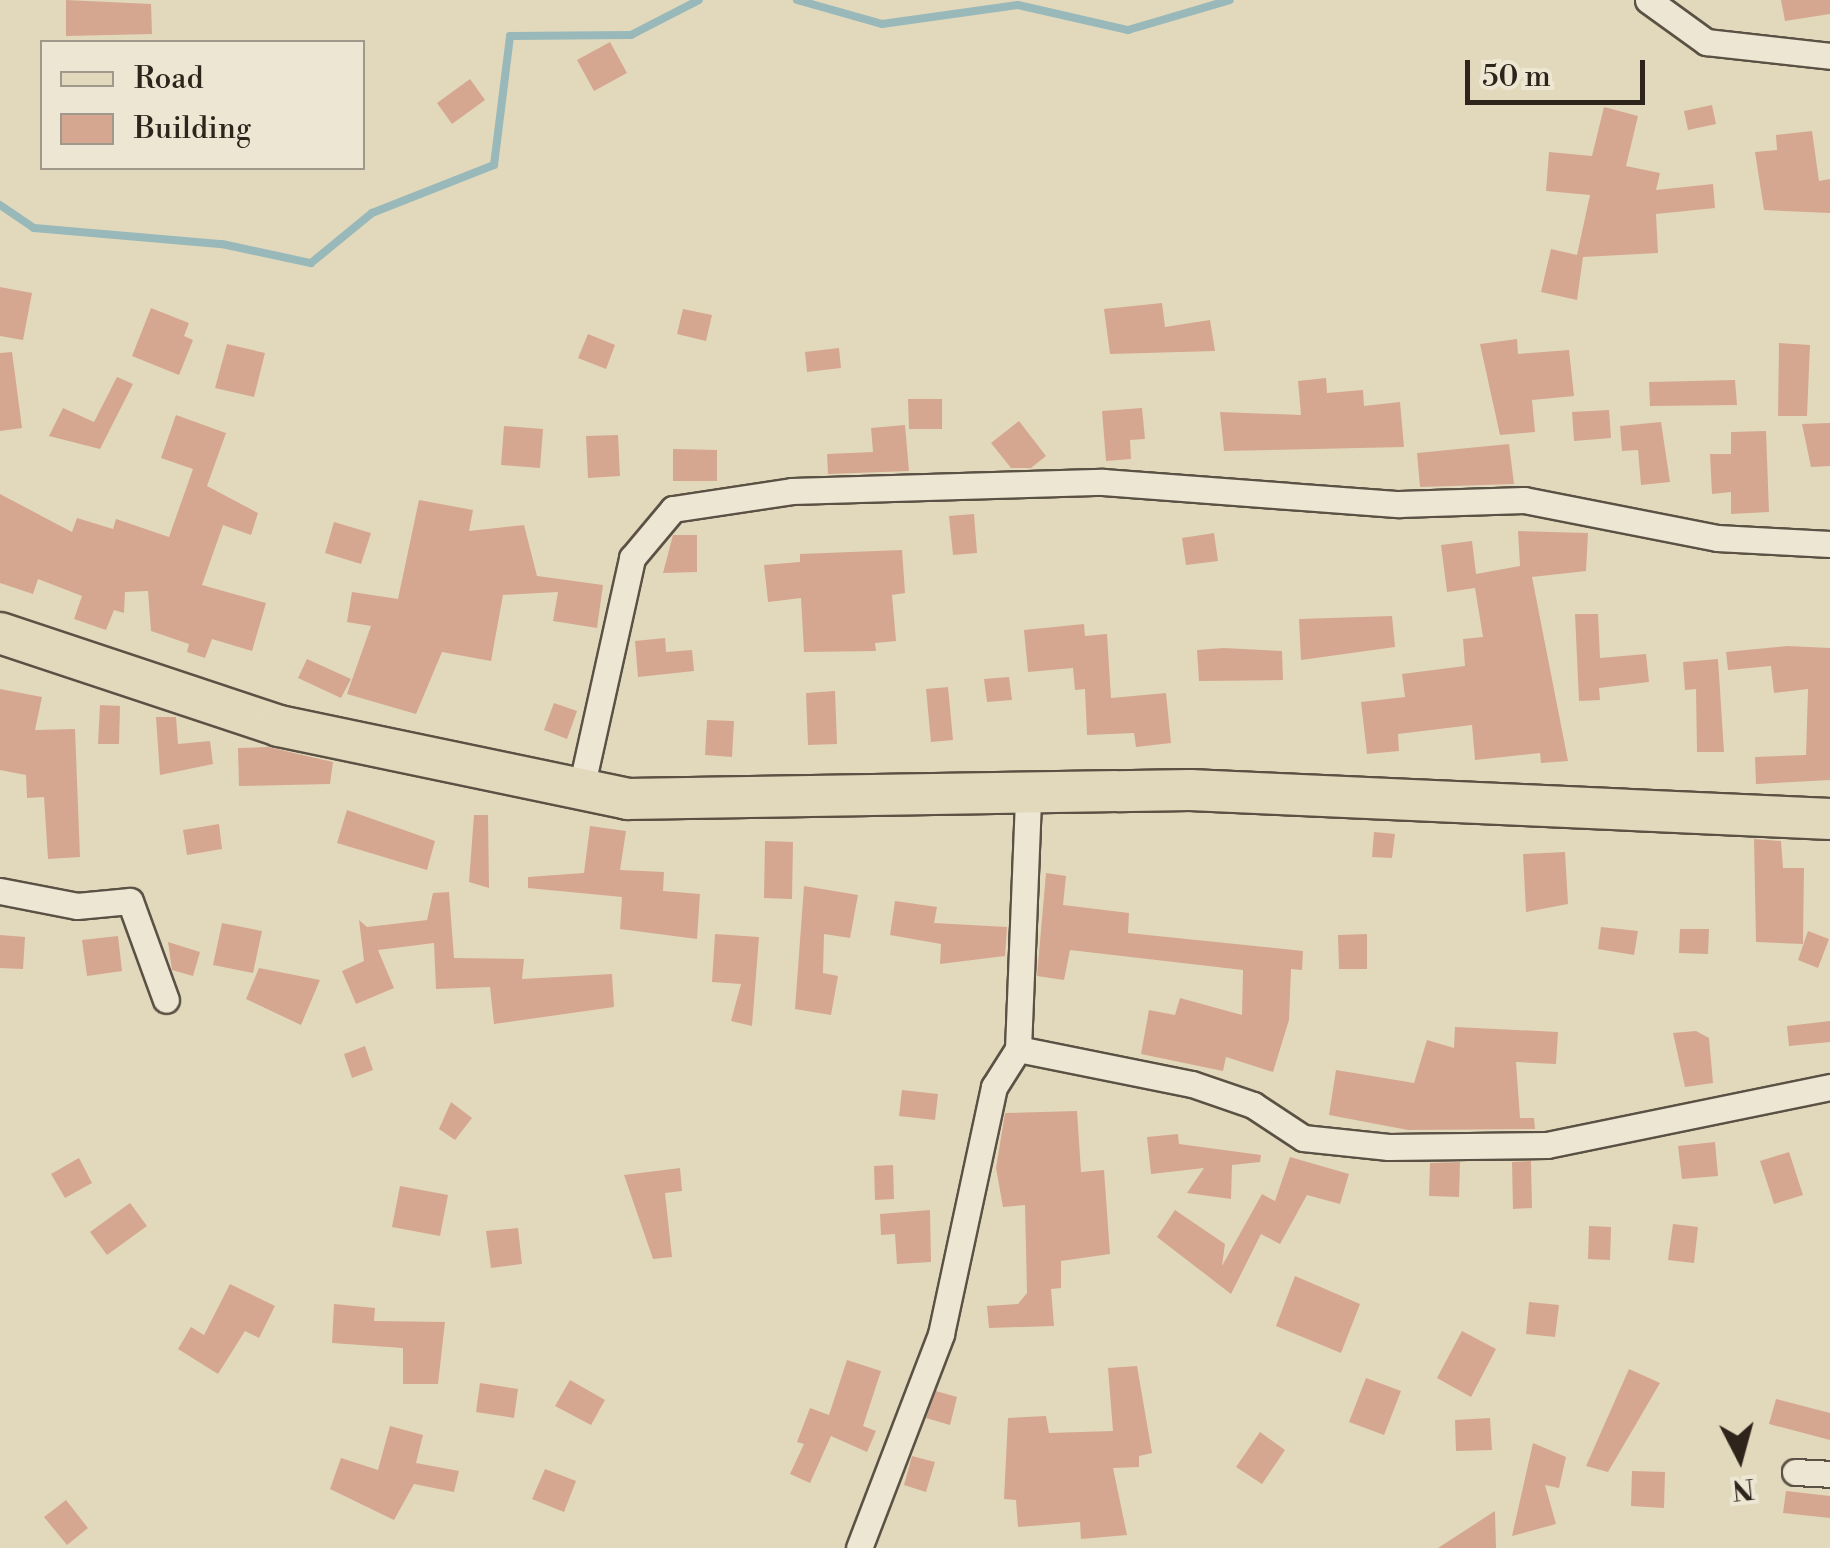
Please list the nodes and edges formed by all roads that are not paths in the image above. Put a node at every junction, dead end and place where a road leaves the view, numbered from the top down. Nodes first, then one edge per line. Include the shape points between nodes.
1 (1648, 0) edge
2 (1830, 56) edge
3 (1830, 544) edge
4 (0, 633) edge
5 (580, 793) junction
6 (1028, 795) junction
7 (1830, 819) edge
8 (0, 892) edge
9 (166, 1000) dead end
10 (1018, 1049) junction
11 (1830, 1088) edge
12 (1795, 1472) dead end
13 (1830, 1474) edge
14 (859, 1548) edge

1 - 2 street via 1706,42
3 - 5 street via 1717,538 1524,500 1399,504 1104,482 792,491 673,508 632,558
4 - 5 main road via 279,726
5 - 6 main road
6 - 7 main road via 1190,790
6 - 10 street
8 - 9 street via 77,906 130,901
10 - 11 street via 1192,1084 1253,1105 1304,1138 1389,1147 1547,1145
10 - 14 street via 994,1087 941,1334
12 - 13 street

